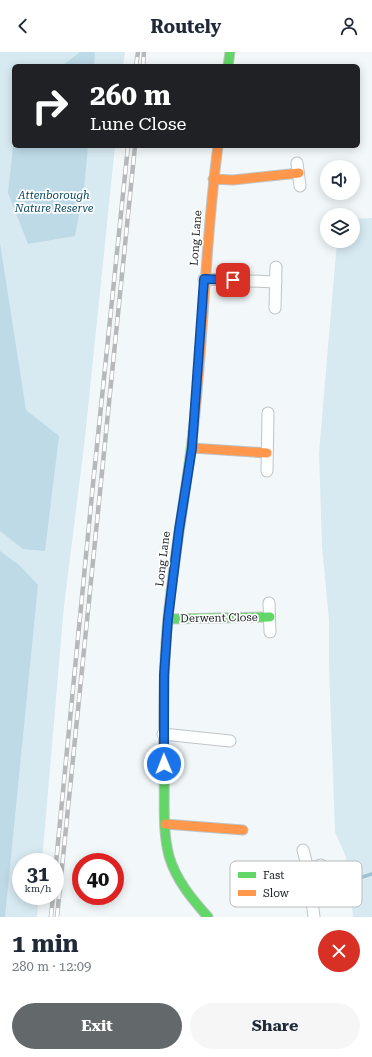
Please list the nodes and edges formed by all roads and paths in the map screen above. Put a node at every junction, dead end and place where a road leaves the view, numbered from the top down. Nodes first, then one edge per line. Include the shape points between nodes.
1 (230, 52) edge
2 (228, 64) edge
3 (218, 148) edge
4 (298, 168) joint
5 (213, 179) junction
6 (300, 186) dead end
7 (276, 267) dead end
8 (204, 279) junction
9 (276, 282) junction
10 (275, 308) dead end
11 (268, 413) dead end
12 (192, 448) junction
13 (268, 453) junction
14 (267, 471) dead end
15 (269, 603) dead end
16 (270, 617) junction
17 (168, 619) junction
18 (270, 632) dead end
19 (163, 734) junction
20 (230, 741) dead end
21 (165, 824) junction
22 (243, 830) dead end
23 (303, 850) dead end
24 (306, 861) edge
25 (313, 907) edge
26 (208, 917) edge
27 (314, 917) edge

1 - 2 street
3 - 5 street, Long Lane
4 - 5 street via 233,180
4 - 6 street
5 - 8 street, Long Lane
7 - 9 street
8 - 9 street
8 - 12 street, Long Lane
9 - 10 street
11 - 13 street
12 - 13 street
12 - 17 street, Long Lane
13 - 14 street
15 - 16 street, Derwent Close
16 - 17 street, Derwent Close
16 - 18 street, Derwent Close
17 - 19 street, Long Lane
19 - 20 street
19 - 21 street, Long Lane
21 - 22 street
21 - 26 street, Long Lane via 167,847 177,876 185,890
23 - 24 street
25 - 27 street

